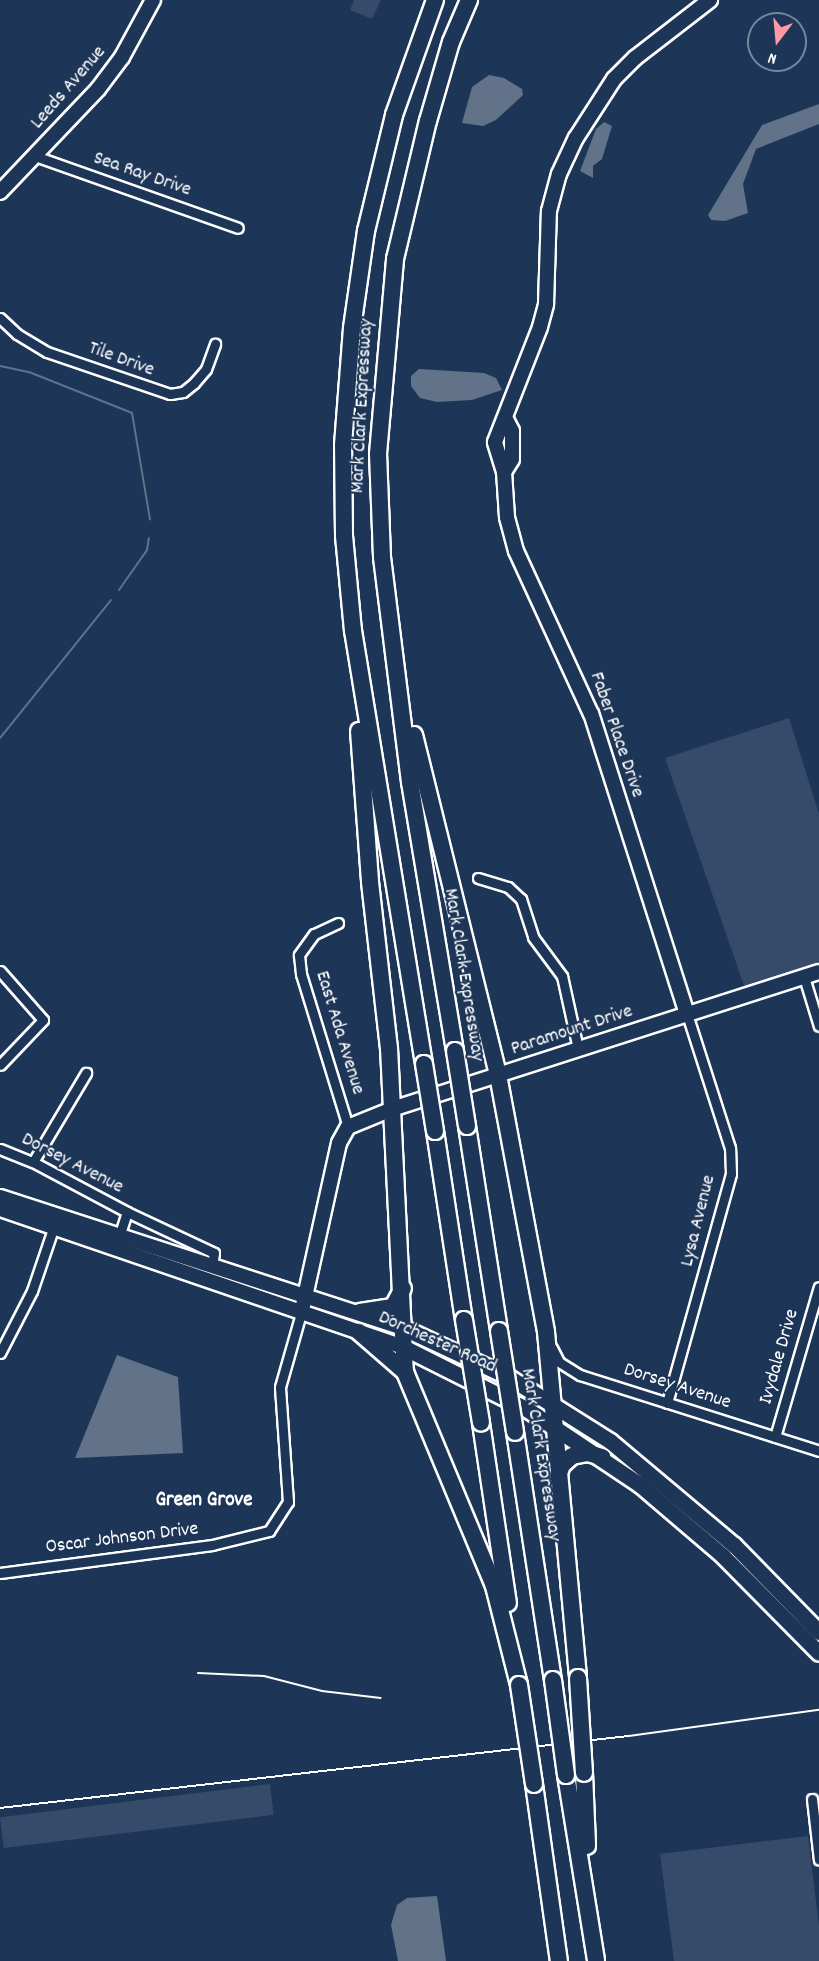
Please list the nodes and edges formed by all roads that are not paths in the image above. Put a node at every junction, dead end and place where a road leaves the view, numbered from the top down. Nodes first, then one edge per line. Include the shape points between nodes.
1 (153, 0) edge
2 (435, 0) edge
3 (469, 0) edge
4 (481, 0) edge
5 (710, 0) edge
6 (428, 121) junction
7 (35, 156) junction
8 (0, 192) edge
9 (238, 228) dead end
10 (0, 318) edge
11 (215, 344) dead end
12 (353, 631) junction
13 (392, 636) junction
14 (478, 878) dead end
15 (338, 923) dead end
16 (0, 971) edge
17 (819, 972) edge
18 (804, 977) junction
19 (687, 1014) junction
20 (819, 1026) edge
21 (578, 1049) junction
22 (0, 1065) edge
23 (86, 1073) dead end
24 (498, 1075) junction
25 (392, 1109) junction
26 (348, 1127) junction
27 (0, 1149) edge
28 (33, 1161) junction
29 (0, 1197) edge
30 (0, 1209) edge
31 (127, 1212) junction
32 (55, 1221) junction
33 (118, 1243) junction
34 (212, 1266) junction
35 (403, 1287) junction
36 (819, 1287) edge
37 (306, 1294) junction
38 (302, 1311) junction
39 (360, 1312) junction
40 (404, 1328) junction
41 (359, 1332) junction
42 (546, 1332) junction
43 (404, 1347) junction
44 (0, 1353) edge
45 (405, 1372) junction
46 (552, 1403) junction
47 (667, 1403) junction
48 (555, 1426) junction
49 (776, 1437) junction
50 (819, 1451) edge
51 (602, 1457) junction
52 (558, 1477) junction
53 (0, 1573) edge
54 (819, 1632) edge
55 (819, 1653) edge
56 (519, 1685) junction
57 (812, 1799) dead end
58 (819, 1860) edge
59 (590, 1916) junction
60 (559, 1961) edge
61 (596, 1961) edge

1 - 7 street, Leeds Avenue via 122,57
2 - 12 highway, Mark Clark Expressway via 394,115 366,231 356,297 343,446
3 - 6 highway, Mark Clark Expressway via 451,42
4 - 6 highway
5 - 19 street, Faber Place Drive via 652,43 614,79 576,138 559,174 549,211 546,304 540,327 495,442 504,472 507,517 516,551 591,714
6 - 13 highway, Mark Clark Expressway via 395,259 381,387 378,506
7 - 8 street, Leeds Avenue
7 - 9 street, Sea Ray Drive
10 - 11 street, Tile Drive via 47,352 170,394 183,392 194,383 206,369
12 - 25 highway via 370,882
12 - 56 highway, Mark Clark Expressway, bridge via 481,1423
13 - 24 highway
13 - 59 highway, Mark Clark Expressway, bridge via 410,782
14 - 21 street via 508,887 521,899 533,937 562,976
15 - 26 street, East Ada Avenue via 314,934 302,950 301,974
16 - 22 street via 43,1020
17 - 18 street, Paramount Drive
18 - 19 street, Paramount Drive
18 - 20 street
19 - 21 street, Paramount Drive
19 - 47 street, Lysa Avenue via 730,1148 731,1174
21 - 24 street, Paramount Drive
23 - 28 street
24 - 25 street, Paramount Drive
24 - 42 highway
25 - 26 street, Paramount Drive
25 - 35 highway
26 - 37 street via 339,1143
27 - 28 street, Dorsey Avenue
28 - 31 street, Dorsey Avenue
29 - 32 street, Dorchester Road
30 - 32 street, Dorchester Road
31 - 33 street, Dorsey Avenue
31 - 34 street, Dorsey Avenue via 214,1253
32 - 33 street, Dorchester Road
32 - 44 street via 32,1291
33 - 34 street, Dorchester Road
33 - 38 street, Dorchester Road
34 - 37 street, Dorchester Road
35 - 39 highway via 393,1307
35 - 40 highway
36 - 49 street, Ivydale Drive
37 - 38 street
37 - 39 street, Dorchester Road
38 - 41 street, Dorchester Road
38 - 53 street, Oscar Johnson Drive via 280,1387 288,1502 269,1531 212,1545
39 - 40 street, Dorchester Road
40 - 43 highway
40 - 46 main road, Dorchester Road via 507,1376
41 - 43 street, Dorchester Road
41 - 45 highway
42 - 46 highway
42 - 47 street, Dorsey Avenue via 559,1362 580,1375
43 - 45 highway
43 - 48 main road, Dorchester Road via 493,1390
45 - 56 highway via 494,1586
46 - 48 highway
46 - 54 main road, Dorchester Road via 618,1447 725,1538
47 - 49 street, Dorsey Avenue
48 - 51 main road, Dorchester Road
48 - 52 highway
49 - 50 street, Dorsey Avenue
51 - 52 highway via 588,1453 572,1456 562,1465
51 - 55 main road, Dorchester Road via 723,1556
52 - 59 highway, bridge via 578,1678
56 - 60 highway, Mark Clark Expressway, bridge
57 - 58 street
59 - 61 highway, Mark Clark Expressway

